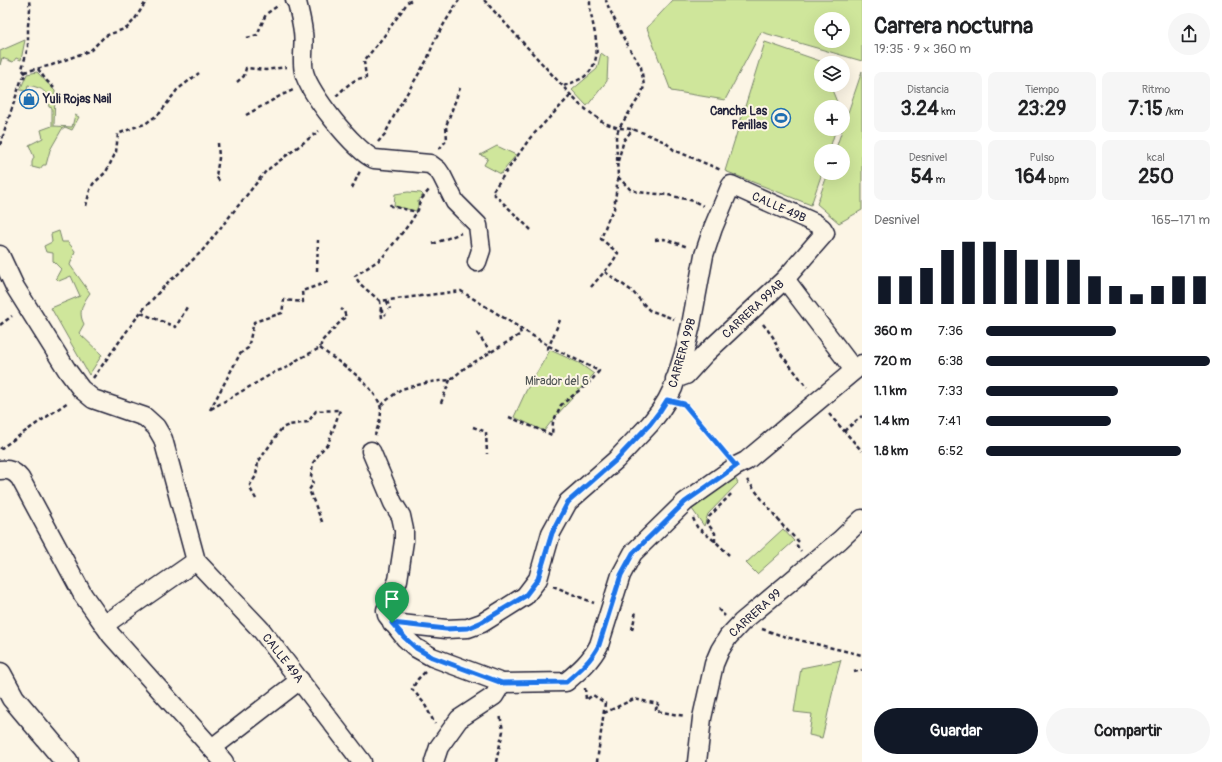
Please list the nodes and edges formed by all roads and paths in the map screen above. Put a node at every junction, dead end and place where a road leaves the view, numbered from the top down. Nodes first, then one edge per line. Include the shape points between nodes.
1 (29, 0) edge
2 (147, 0) edge
3 (412, 0) edge
4 (459, 0) edge
5 (484, 0) edge
6 (590, 0) edge
7 (606, 0) edge
8 (287, 2) edge
9 (247, 38) dead end
10 (304, 66) junction
11 (38, 69) junction
12 (24, 72) junction
13 (198, 73) dead end
14 (237, 82) dead end
15 (308, 83) junction
16 (564, 86) junction
17 (54, 88) dead end
18 (460, 88) dead end
19 (571, 95) junction
20 (329, 113) junction
21 (246, 115) dead end
22 (619, 128) junction
23 (633, 129) junction
24 (218, 143) dead end
25 (0, 145) edge
26 (367, 156) junction
27 (428, 164) junction
28 (617, 164) junction
29 (442, 176) junction
30 (618, 177) junction
31 (220, 182) dead end
32 (731, 185) junction
33 (390, 204) dead end
34 (86, 206) dead end
35 (417, 212) junction
36 (718, 216) junction
37 (478, 227) junction
38 (531, 230) dead end
39 (825, 233) joint
40 (318, 240) dead end
41 (656, 240) dead end
42 (433, 244) dead end
43 (704, 255) junction
44 (0, 256) edge
45 (477, 262) dead end
46 (317, 271) dead end
47 (605, 272) junction
48 (785, 279) junction
49 (328, 282) dead end
50 (591, 287) dead end
51 (380, 301) junction
52 (387, 301) junction
53 (187, 307) dead end
54 (380, 308) junction
55 (340, 309) dead end
56 (390, 309) dead end
57 (140, 313) junction
58 (386, 315) dead end
59 (382, 318) dead end
60 (560, 320) dead end
61 (759, 320) dead end
62 (691, 325) junction
63 (519, 327) junction
64 (477, 333) dead end
65 (549, 346) junction
66 (320, 348) junction
67 (546, 351) dead end
68 (491, 352) junction
69 (858, 367) edge
70 (675, 379) junction
71 (450, 380) junction
72 (84, 391) junction
73 (667, 400) junction
74 (818, 401) junction
75 (441, 403) dead end
76 (381, 405) junction
77 (862, 416) edge
78 (509, 417) dead end
79 (473, 427) dead end
80 (844, 431) junction
81 (0, 449) edge
82 (371, 451) joint
83 (862, 451) edge
84 (487, 454) dead end
85 (736, 466) junction
86 (0, 470) edge
87 (741, 484) dead end
88 (736, 489) dead end
89 (256, 499) dead end
90 (676, 510) junction
91 (862, 519) edge
92 (324, 524) dead end
93 (862, 538) edge
94 (840, 540) junction
95 (715, 542) junction
96 (729, 555) dead end
97 (817, 558) junction
98 (196, 561) junction
99 (538, 579) junction
100 (610, 610) junction
101 (636, 611) dead end
102 (742, 622) junction
103 (392, 623) junction
104 (104, 625) junction
105 (632, 630) dead end
106 (862, 655) edge
107 (437, 660) junction
108 (862, 670) edge
109 (854, 672) dead end
110 (0, 674) edge
111 (300, 680) junction
112 (578, 686) dead end
113 (499, 688) junction
114 (666, 712) dead end
115 (604, 713) junction
116 (448, 735) junction
117 (212, 748) junction
118 (67, 762) edge
119 (224, 762) edge
120 (362, 762) edge
121 (434, 762) edge
122 (496, 762) edge
123 (597, 762) edge
124 (697, 762) edge

1 - 12 path via 28,47 22,69
2 - 11 path via 127,28 105,36 91,50
3 - 20 path via 364,61 366,78 360,77 350,84
4 - 26 path via 385,134
5 - 16 path
6 - 16 path via 597,51 594,62 583,77
7 - 22 path via 626,43 641,67 644,86
8 - 9 path via 266,14 257,35
8 - 10 street via 297,2 303,32
10 - 14 path via 266,70 246,68 244,76
10 - 15 street
11 - 12 path
11 - 17 path
12 - 25 path via 26,74 21,81
13 - 34 path via 177,90 160,113 145,124 118,134 116,152 106,172 93,184
15 - 20 street
15 - 21 path
16 - 19 path
18 - 27 path via 446,126 446,140
19 - 22 path via 604,123
19 - 38 path via 530,138 492,192
20 - 26 street
20 - 57 path via 266,171 202,251 169,280
22 - 23 path
22 - 28 path via 616,137
23 - 28 path via 624,140
23 - 32 path via 666,142 674,150 722,170
24 - 31 path via 216,176
26 - 27 street via 374,159
27 - 29 street via 435,167
28 - 30 path
29 - 35 path via 420,201
29 - 37 street via 455,202
30 - 36 path via 630,189 694,201
30 - 47 path via 614,209 601,239 618,253
32 - 36 street, CARRERA 99B
32 - 39 street, CALLE 49B via 815,223
33 - 35 path
35 - 51 path via 382,258 355,276 360,284
36 - 43 street, CARRERA 99B
37 - 42 path
37 - 45 street via 481,250
39 - 48 street, CARRERA 99AB
40 - 46 path
41 - 43 path via 664,239 700,251
43 - 62 street, CARRERA 99B
44 - 72 street via 15,287 67,370
47 - 50 path
47 - 62 path via 632,291 648,310
48 - 69 street
48 - 70 street, CARRERA 99AB via 686,375
49 - 66 path via 302,291 303,302 284,300 282,313 254,322 248,348 240,354 210,410
51 - 52 path
51 - 54 path
52 - 56 path
52 - 63 path via 461,291
53 - 57 path via 176,327
54 - 58 path
54 - 59 path
55 - 66 path via 344,311 346,318 322,341
57 - 72 path
60 - 65 path
61 - 74 path via 773,337 780,353
62 - 70 street, CARRERA 99B
63 - 65 path
63 - 68 path via 521,334
64 - 68 path
65 - 67 path
65 - 78 path via 599,371 591,381 561,405 552,435
66 - 76 path via 366,382
68 - 71 path
69 - 74 street
70 - 73 street, CARRERA 99B
71 - 75 path
71 - 76 path via 401,389
72 - 81 path
72 - 98 street via 93,399 145,417 156,427 163,439
73 - 85 path via 684,404
73 - 99 street, CARRERA 99B via 650,424 616,460 568,502 552,533
74 - 80 path
74 - 85 street via 746,461
76 - 82 path
77 - 80 path
79 - 84 path via 486,432
80 - 83 path
82 - 103 street via 401,516 404,530 398,580 386,610
85 - 90 street
86 - 104 street via 8,469 20,478 83,595
87 - 97 path via 745,478 783,526 800,542 797,546 801,551 807,546
88 - 95 path via 708,517 707,523 715,533
89 - 92 path via 250,485 256,476 258,462 282,428 308,422 316,411 340,410 328,444 313,463 313,484 309,490
90 - 95 path via 685,516 692,515 697,527
90 - 100 street via 633,553 621,575
91 - 94 street, CARRERA 99
93 - 94 street
94 - 97 street, CARRERA 99
95 - 96 path
97 - 102 street, CARRERA 99
98 - 104 street
98 - 111 street, CALLE 49A via 262,631
99 - 100 path
99 - 103 street, CARRERA 99B via 525,596 468,628 446,629
100 - 113 street via 595,654 566,682
101 - 105 path
102 - 106 path via 786,637
102 - 124 street, CARRERA 99 via 728,637 714,664 702,718
103 - 107 street via 416,648
104 - 117 street
107 - 113 street
107 - 116 path via 412,689 424,703 435,724
108 - 109 path
110 - 118 street via 13,698
111 - 117 street
111 - 120 street, CALLE 49A
112 - 115 path via 585,686 586,700 593,695 605,703
113 - 116 street via 494,696 459,719
113 - 122 path via 503,731
114 - 115 path via 656,711 660,706 658,704 634,700
115 - 123 path
116 - 121 street via 439,747
117 - 119 street

